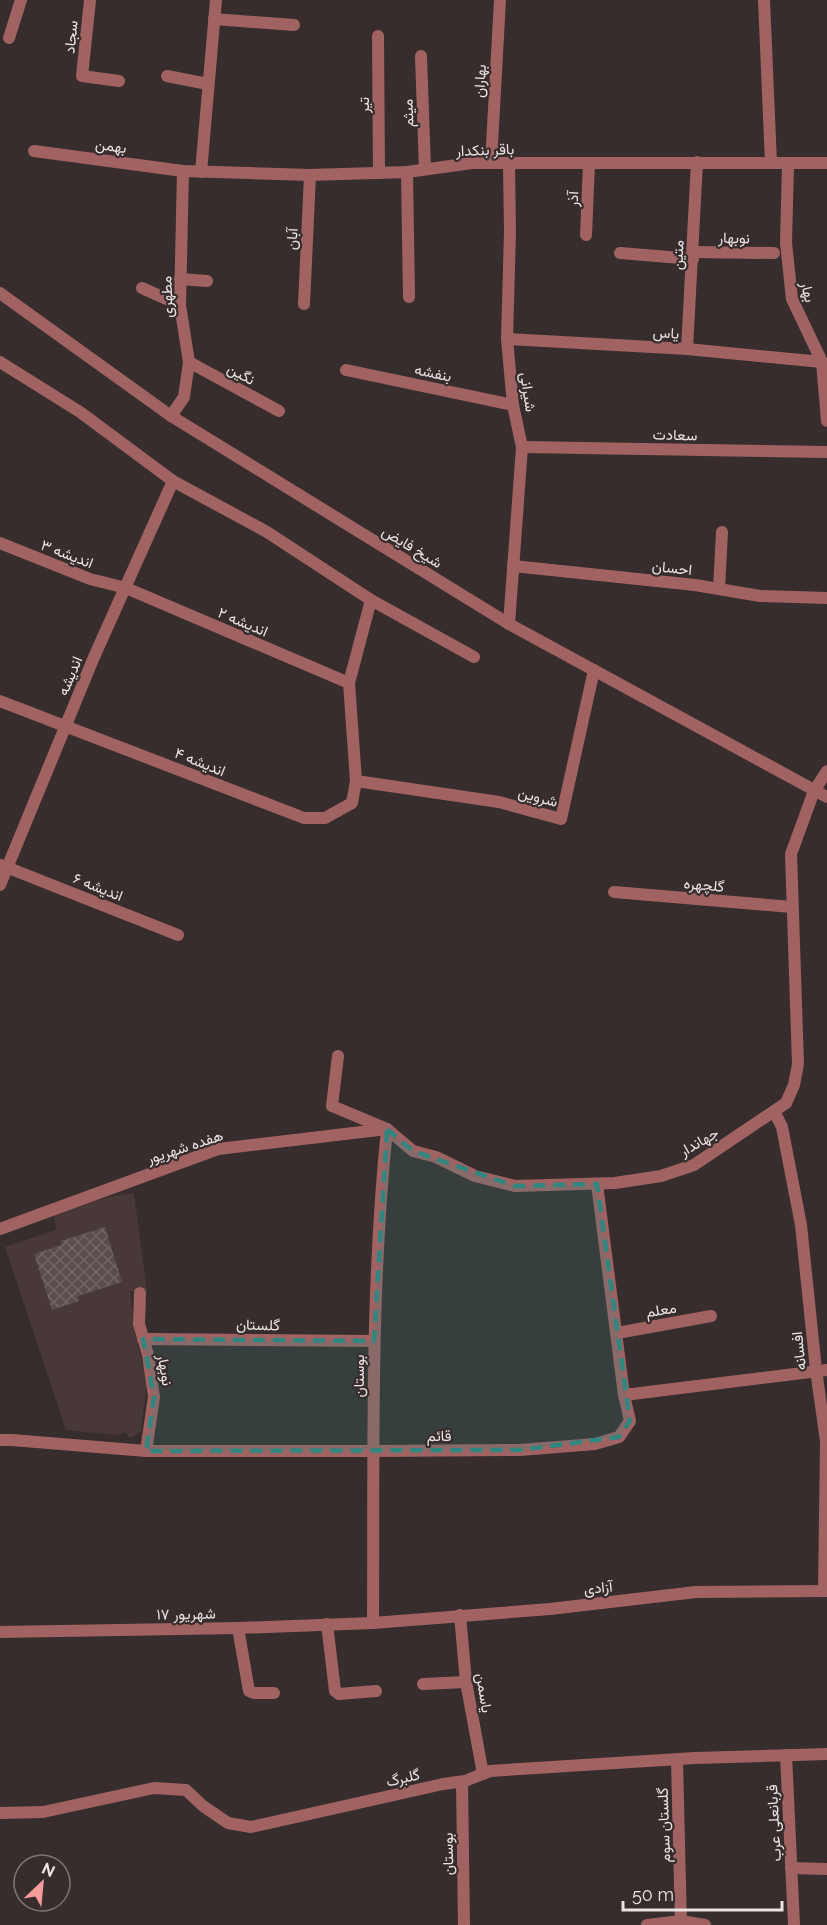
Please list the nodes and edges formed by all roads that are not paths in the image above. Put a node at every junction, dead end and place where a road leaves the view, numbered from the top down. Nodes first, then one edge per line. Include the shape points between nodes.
1 (21, 0) edge
2 (90, 0) edge
3 (216, 0) edge
4 (500, 0) edge
5 (764, 0) edge
6 (214, 19) junction
7 (294, 25) dead end
8 (378, 36) dead end
9 (9, 38) dead end
10 (421, 56) dead end
11 (167, 76) dead end
12 (119, 81) dead end
13 (208, 84) junction
14 (34, 151) dead end
15 (697, 162) junction
16 (491, 163) junction
17 (509, 163) junction
18 (589, 163) junction
19 (771, 163) junction
20 (827, 163) edge
21 (788, 165) junction
22 (425, 169) junction
23 (183, 171) junction
24 (201, 172) junction
25 (407, 172) junction
26 (379, 173) junction
27 (310, 175) junction
28 (586, 236) dead end
29 (620, 253) dead end
30 (774, 253) dead end
31 (693, 255) junction
32 (180, 279) junction
33 (207, 281) dead end
34 (142, 288) dead end
35 (0, 293) edge
36 (409, 297) dead end
37 (180, 304) junction
38 (304, 304) dead end
39 (507, 339) junction
40 (687, 349) junction
41 (0, 362) edge
42 (189, 362) junction
43 (822, 362) junction
44 (346, 370) dead end
45 (513, 405) junction
46 (279, 411) dead end
47 (171, 416) junction
48 (827, 421) edge
49 (522, 447) junction
50 (827, 452) edge
51 (173, 481) junction
52 (722, 532) dead end
53 (0, 543) edge
54 (513, 566) junction
55 (126, 588) junction
56 (719, 590) junction
57 (827, 598) edge
58 (372, 600) junction
59 (509, 624) junction
60 (474, 657) dead end
61 (594, 670) junction
62 (349, 682) junction
63 (0, 700) edge
64 (66, 725) junction
65 (827, 771) edge
66 (356, 781) junction
67 (814, 790) junction
68 (827, 797) edge
69 (4, 866) edge
70 (0, 885) edge
71 (614, 892) dead end
72 (792, 907) junction
73 (178, 935) dead end
74 (338, 1056) dead end
75 (774, 1111) junction
76 (387, 1129) junction
77 (597, 1184) junction
78 (0, 1229) edge
79 (140, 1293) dead end
80 (711, 1316) dead end
81 (616, 1333) junction
82 (143, 1339) junction
83 (374, 1341) junction
84 (821, 1370) edge
85 (624, 1395) junction
86 (0, 1440) edge
87 (374, 1451) junction
88 (146, 1452) junction
89 (826, 1511) edge
90 (826, 1591) edge
91 (460, 1615) junction
92 (373, 1623) junction
93 (327, 1624) junction
94 (238, 1628) junction
95 (0, 1632) edge
96 (466, 1682) junction
97 (423, 1684) dead end
98 (376, 1691) dead end
99 (274, 1693) dead end
100 (827, 1754) edge
101 (786, 1755) junction
102 (677, 1760) junction
103 (483, 1774) junction
104 (462, 1782) junction
105 (0, 1813) edge
106 (791, 1868) junction
107 (827, 1869) edge
108 (681, 1923) edge
109 (464, 1925) edge
110 (647, 1925) edge
111 (705, 1925) edge
112 (794, 1925) edge

1 - 9 street
2 - 12 street, سجاد via 82,76
3 - 6 street
4 - 16 street, بهاران
5 - 19 street
6 - 7 street
6 - 13 street
8 - 26 street, تیر
10 - 22 street, میثم
11 - 13 street
13 - 24 street
14 - 23 street, بهمن
15 - 18 street, باقر بنکدار
15 - 19 street, باقر بنکدار
15 - 31 street, متین
16 - 17 street, باقر بنکدار
16 - 22 street, باقر بنکدار
17 - 18 street, باقر بنکدار
17 - 39 street, شیرانی
18 - 28 street, آذر
19 - 21 street, باقر بنکدار
20 - 21 street, باقر بنکدار
21 - 43 street, بهار via 786,243 792,299
22 - 25 street, باقر بنکدار
23 - 24 street, باقر بنکدار
23 - 32 street, مطهری
24 - 27 street, باقر بنکدار
25 - 26 street, باقر بنکدار
25 - 36 street
26 - 27 street, باقر بنکدار
27 - 38 street, آبان
29 - 31 street, نوبهار
30 - 31 street, نوبهار
31 - 40 street, متین
32 - 33 street
32 - 37 street, مطهری
34 - 37 street
35 - 47 street, شیخ فایض
37 - 42 street, مطهری
39 - 40 street, یاس
39 - 45 street, شیرانی
40 - 43 street, یاس
41 - 51 street via 80,412
42 - 46 street, نگین
42 - 47 street, مطهری via 184,398
43 - 48 street, بهار
44 - 45 street, بنفشه
45 - 49 street, شیرانی
47 - 59 street, شیخ فایض
49 - 50 street, سعادت
49 - 54 street, شیرانی
51 - 55 street, اندیشه
51 - 58 street via 267,532
52 - 56 street
53 - 55 street, اندیشه ۳ via 90,579
54 - 56 street, احسان
54 - 59 street, شیرانی
55 - 62 street, اندیشه ۲
55 - 64 street, اندیشه
56 - 57 street, احسان
58 - 60 street
58 - 62 street
59 - 61 street, شیخ فایض
61 - 66 street, شروین via 561,819 499,802
61 - 67 street, شیخ فایض
62 - 66 street
63 - 64 street, اندیشه ۴
64 - 66 street, اندیشه ۴ via 304,819 325,818 352,803
64 - 69 street, اندیشه
65 - 67 street
67 - 68 street, شیخ فایض
67 - 72 street, جهاندار via 790,854
69 - 70 street, اندیشه
69 - 73 street, اندیشه ۶
71 - 72 street, گلچهره
72 - 75 street, جهاندار via 798,1064 786,1103
74 - 76 street, جهاندار via 332,1106
75 - 77 street, جهاندار via 694,1165 661,1176
75 - 84 street, افسانه via 782,1127 801,1225
76 - 77 street, جهاندار via 413,1151 436,1157 475,1176 515,1186
76 - 78 street, هفده شهریور via 218,1149
76 - 83 street, بوستان
77 - 81 street, قائم
79 - 82 street, نوبهار via 138,1324
80 - 81 street, معلم
81 - 85 street, قائم
82 - 83 street, گلستان
82 - 88 street, نوبهار via 154,1396
83 - 87 street, بوستان
84 - 85 street
84 - 89 street, افسانه
85 - 87 street, قائم via 630,1421 619,1437 595,1444 520,1450
86 - 88 street, قائم
87 - 88 street, قائم
87 - 92 street, بوستان
89 - 90 street, افسانه
90 - 91 street, آزادی via 696,1592
91 - 92 street, آزادی
91 - 96 street, یاسمن
92 - 93 street, ۱۷ شهریور
93 - 94 street, ۱۷ شهریور
93 - 98 street via 335,1691
94 - 95 street, ۱۷ شهریور
94 - 99 street via 249,1690 255,1694
96 - 97 street
96 - 103 street, یاسمن
100 - 101 street, گلبرگ
101 - 102 street, گلبرگ
101 - 106 street, قربانعلی عرب
102 - 103 street, گلبرگ
102 - 108 street, گلستان سوم
103 - 104 street, گلبرگ
104 - 105 street, گلبرگ via 251,1827 228,1823 186,1790 154,1788 43,1812
104 - 109 street, بوستان
106 - 107 street
106 - 112 street, قربانعلی عرب
108 - 110 street
108 - 111 street

